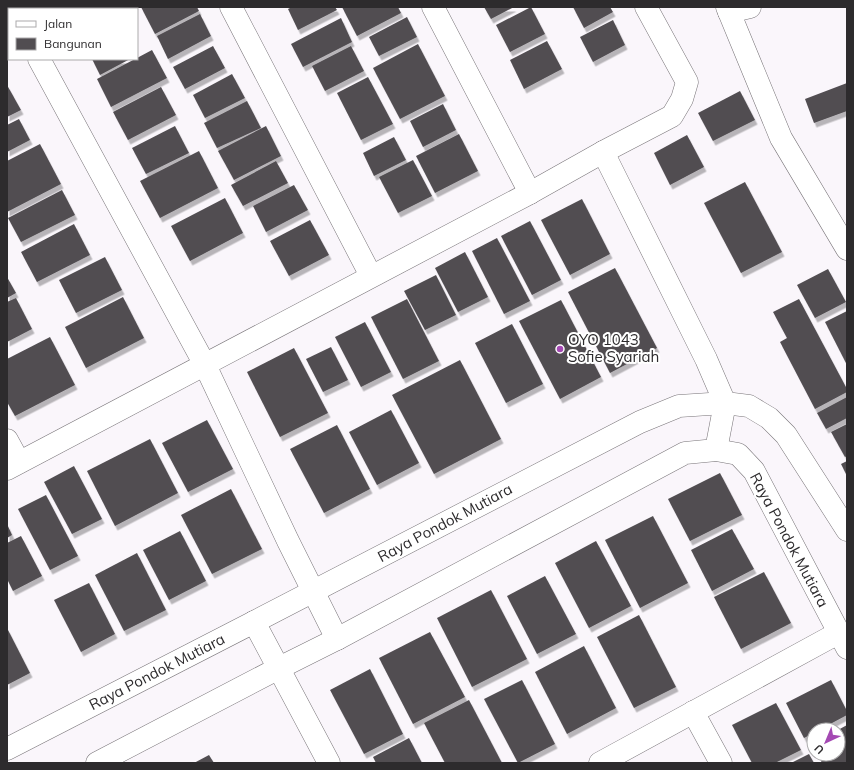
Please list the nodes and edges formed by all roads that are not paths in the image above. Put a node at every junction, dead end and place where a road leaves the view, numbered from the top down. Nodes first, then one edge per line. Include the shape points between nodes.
1 (231, 7) edge
2 (433, 7) edge
3 (646, 7) edge
4 (750, 7) edge
5 (728, 10) edge
6 (40, 60) edge
7 (603, 152) junction
8 (530, 193) junction
9 (845, 242) edge
10 (371, 276) junction
11 (205, 365) junction
12 (725, 402) junction
13 (7, 440) edge
14 (716, 450) junction
15 (13, 466) edge
16 (847, 530) edge
17 (313, 591) junction
18 (254, 622) junction
19 (337, 639) junction
20 (843, 641) edge
21 (278, 668) junction
22 (693, 712) junction
23 (7, 749) edge
24 (97, 763) edge
25 (329, 763) edge
26 (600, 763) edge
27 (721, 763) edge

1 - 10 street
2 - 8 street
3 - 7 street via 687,82 682,99 672,116
4 - 5 street
5 - 9 street via 781,138
6 - 11 street
7 - 8 street
7 - 12 street
8 - 10 street
10 - 11 street
11 - 15 street
11 - 17 street
12 - 14 street
12 - 16 street, Raya Pondok Mutiara via 749,406 769,418 786,435
12 - 17 street, Raya Pondok Mutiara via 679,406 640,422
13 - 15 street
14 - 19 street, Raya Pondok Mutiara via 685,453
14 - 20 street, Raya Pondok Mutiara via 738,454 754,471
17 - 18 street, Raya Pondok Mutiara
17 - 19 street
18 - 21 street
18 - 23 street, Raya Pondok Mutiara
19 - 21 street, Raya Pondok Mutiara
20 - 22 street via 828,638
21 - 24 street, Raya Pondok Mutiara
21 - 25 street
22 - 26 street
22 - 27 street

